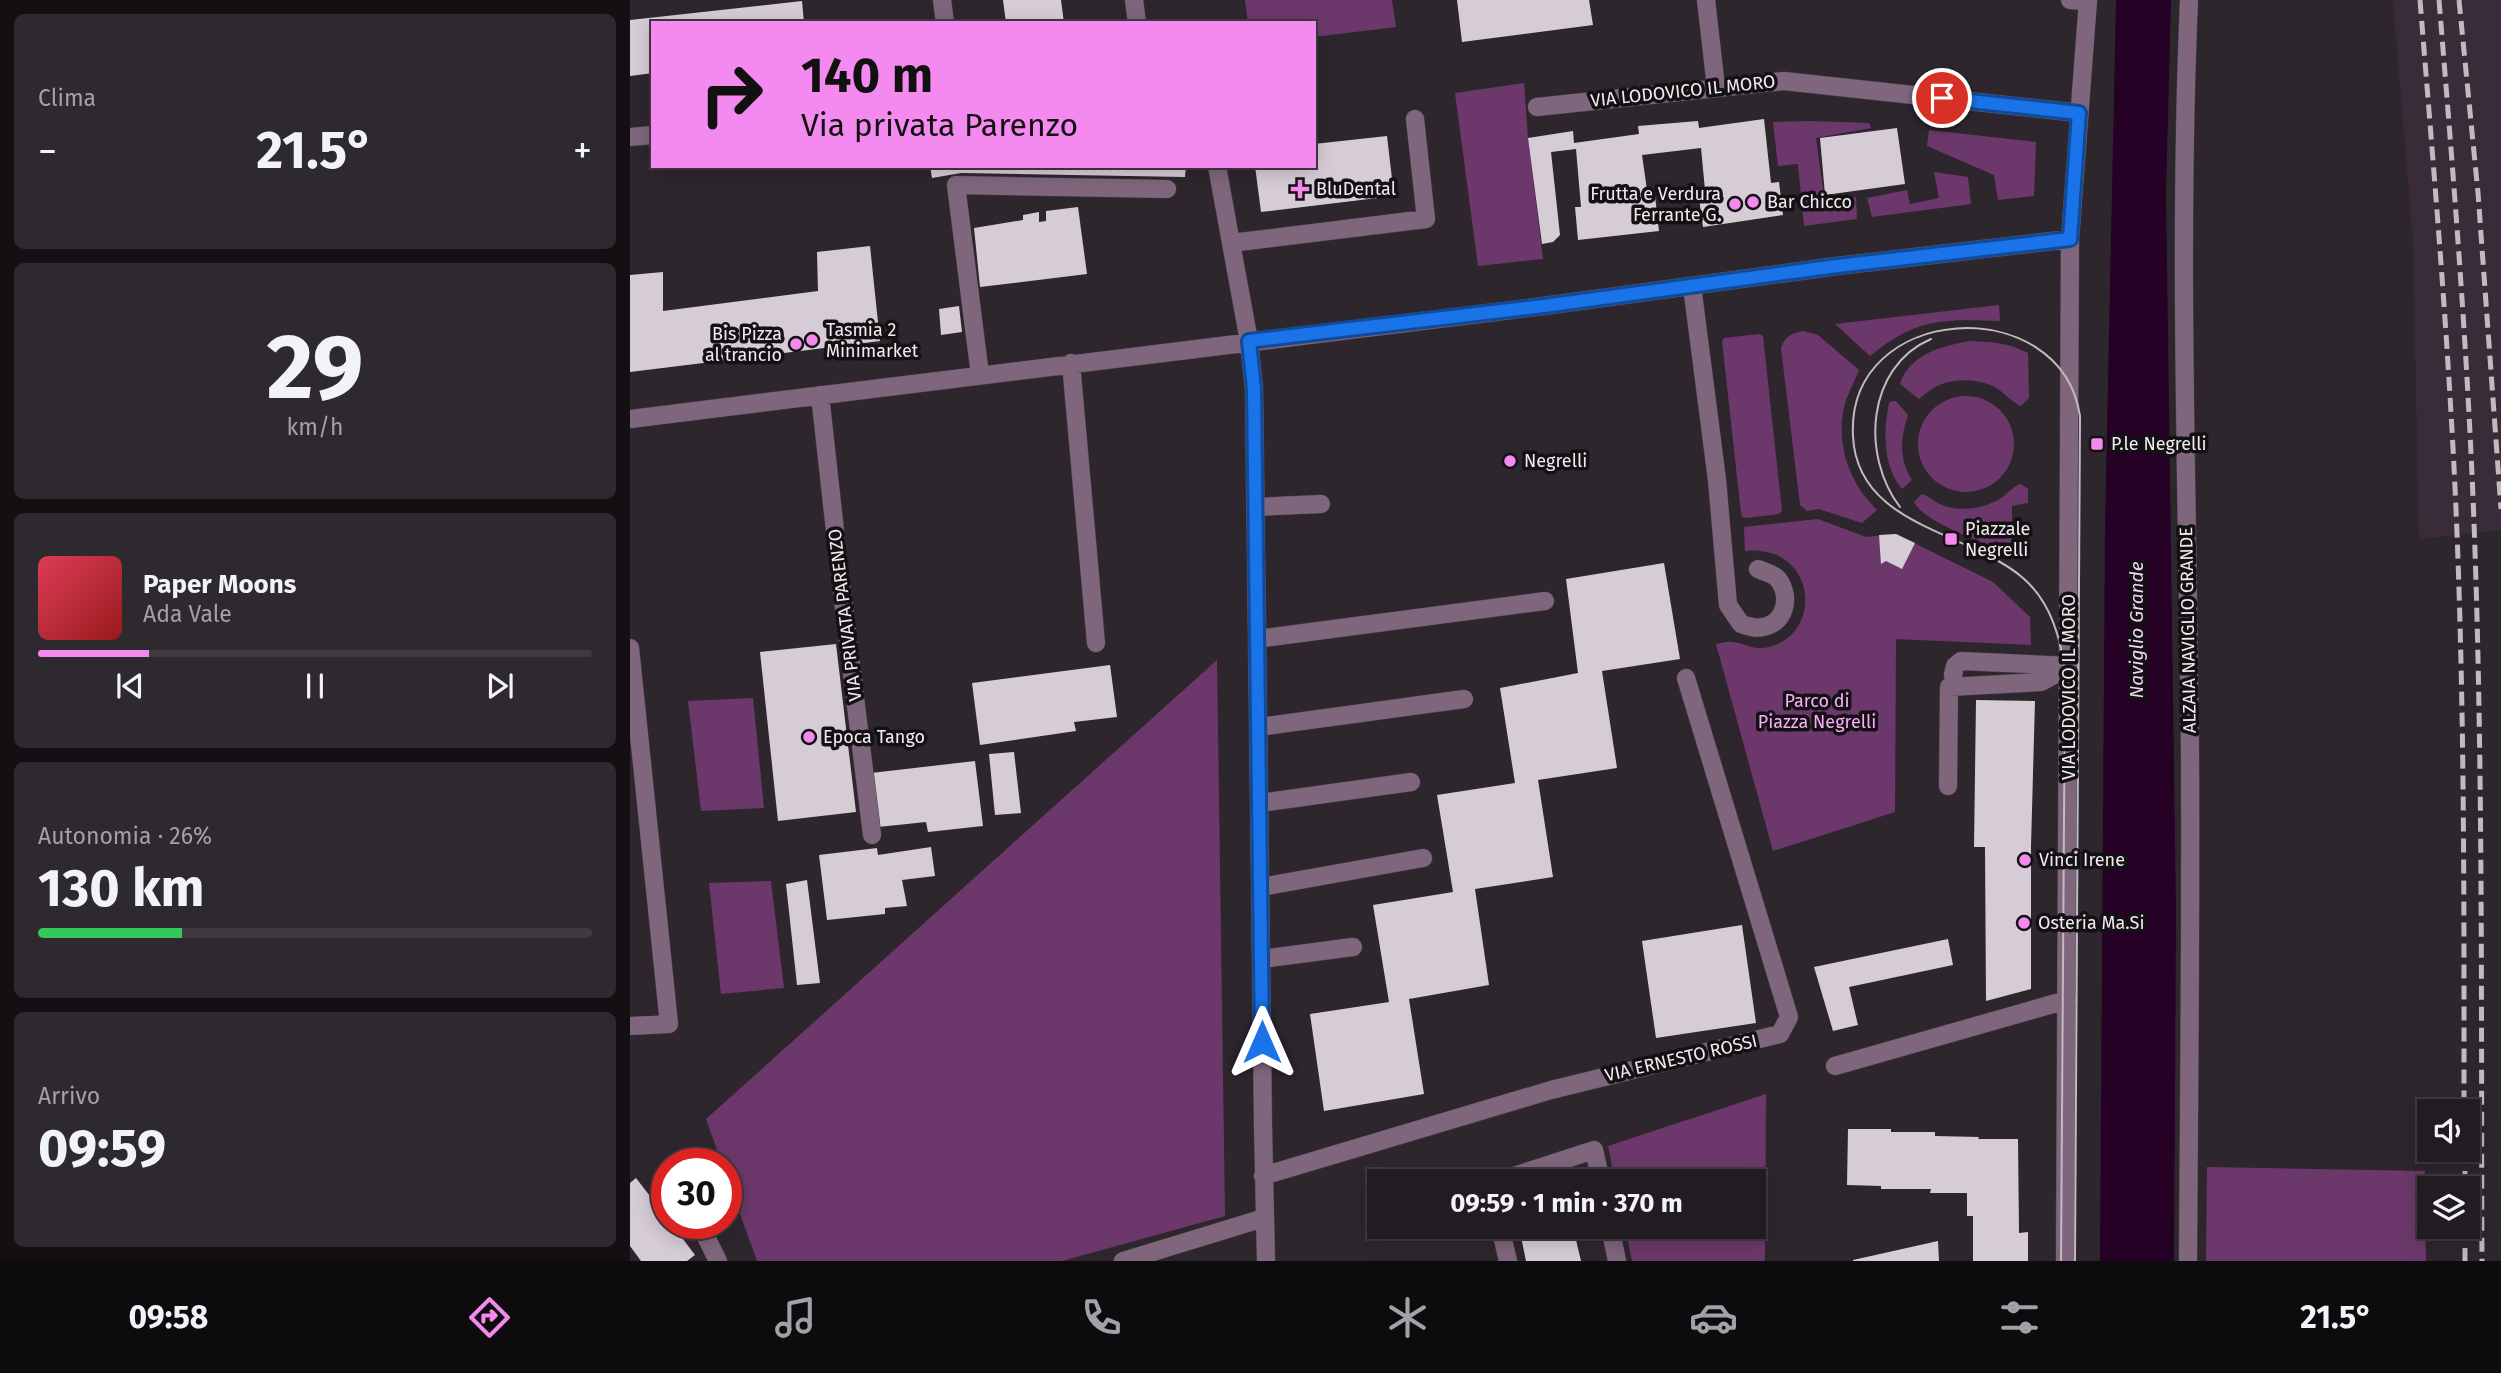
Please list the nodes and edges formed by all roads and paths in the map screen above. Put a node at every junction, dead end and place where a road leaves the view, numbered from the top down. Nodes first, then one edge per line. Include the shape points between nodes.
1 (942, 0) edge
2 (1134, 0) edge
3 (1706, 0) edge
4 (2070, 0) edge
5 (2088, 0) edge
6 (2189, 0) edge
7 (945, 21) edge
8 (1137, 21) edge
9 (1716, 87) junction
10 (1537, 107) dead end
11 (2079, 113) junction
12 (1415, 119) dead end
13 (651, 135) edge
14 (630, 137) edge
15 (1217, 168) edge
16 (1167, 189) dead end
17 (2070, 239) junction
18 (1231, 243) junction
19 (1692, 286) junction
20 (1249, 341) junction
21 (1071, 363) junction
22 (980, 374) junction
23 (820, 395) junction
24 (630, 419) edge
25 (1321, 504) dead end
26 (1256, 507) junction
27 (1758, 569) dead end
28 (1545, 601) dead end
29 (1257, 639) junction
30 (1097, 643) dead end
31 (630, 648) edge
32 (2070, 666) junction
33 (1952, 675) dead end
34 (1686, 678) dead end
35 (1464, 699) dead end
36 (1259, 727) junction
37 (637, 768) edge
38 (1411, 782) dead end
39 (1948, 786) dead end
40 (1260, 803) junction
41 (872, 835) dead end
42 (1423, 858) dead end
43 (1261, 887) junction
44 (1353, 947) dead end
45 (1262, 959) junction
46 (2067, 1000) junction
47 (630, 1026) edge
48 (1835, 1066) dead end
49 (1536, 1169) edge
50 (1598, 1169) edge
51 (1263, 1176) junction
52 (1264, 1218) junction
53 (707, 1239) edge
54 (1503, 1239) edge
55 (1613, 1239) edge
56 (718, 1261) edge
57 (1123, 1261) edge
58 (1266, 1261) edge
59 (1508, 1261) edge
60 (1618, 1261) edge
61 (2065, 1261) edge
62 (2188, 1261) edge

1 - 7 street
2 - 8 street
3 - 9 street
4 - 5 street
5 - 11 street, VIA LODOVICO IL MORO
6 - 62 street, ALZAIA NAVIGLIO GRANDE via 2183,318 2190,754
9 - 10 street, VIA LODOVICO IL MORO
9 - 11 street, VIA LODOVICO IL MORO via 1784,81
11 - 17 street, VIA LODOVICO IL MORO
12 - 18 street via 1426,219
13 - 14 street
15 - 18 street
16 - 22 street via 956,185
17 - 19 street
17 - 32 street, VIA LODOVICO IL MORO
18 - 20 street
19 - 20 street
19 - 27 street via 1728,605 1741,624 1761,628 1784,611 1786,593 1777,576
20 - 21 street
20 - 26 street
21 - 22 street
21 - 30 street
22 - 23 street
23 - 24 street
23 - 41 street, VIA PRIVATA PARENZO
25 - 26 street
26 - 29 street
28 - 29 street
29 - 36 street
31 - 37 street
32 - 33 street via 1961,661
32 - 39 street via 2041,682 1949,687
32 - 46 street, VIA LODOVICO IL MORO
34 - 51 street, VIA ERNESTO ROSSI via 1789,1017 1780,1034 1550,1090
35 - 36 street
36 - 40 street
37 - 47 street via 669,1024
38 - 40 street
40 - 43 street
42 - 43 street
43 - 45 street
44 - 45 street
45 - 51 street
46 - 48 street
46 - 61 street, VIA LODOVICO IL MORO
49 - 50 street via 1594,1150
51 - 52 street
52 - 57 street
52 - 58 street
53 - 56 street
54 - 59 street
55 - 60 street

